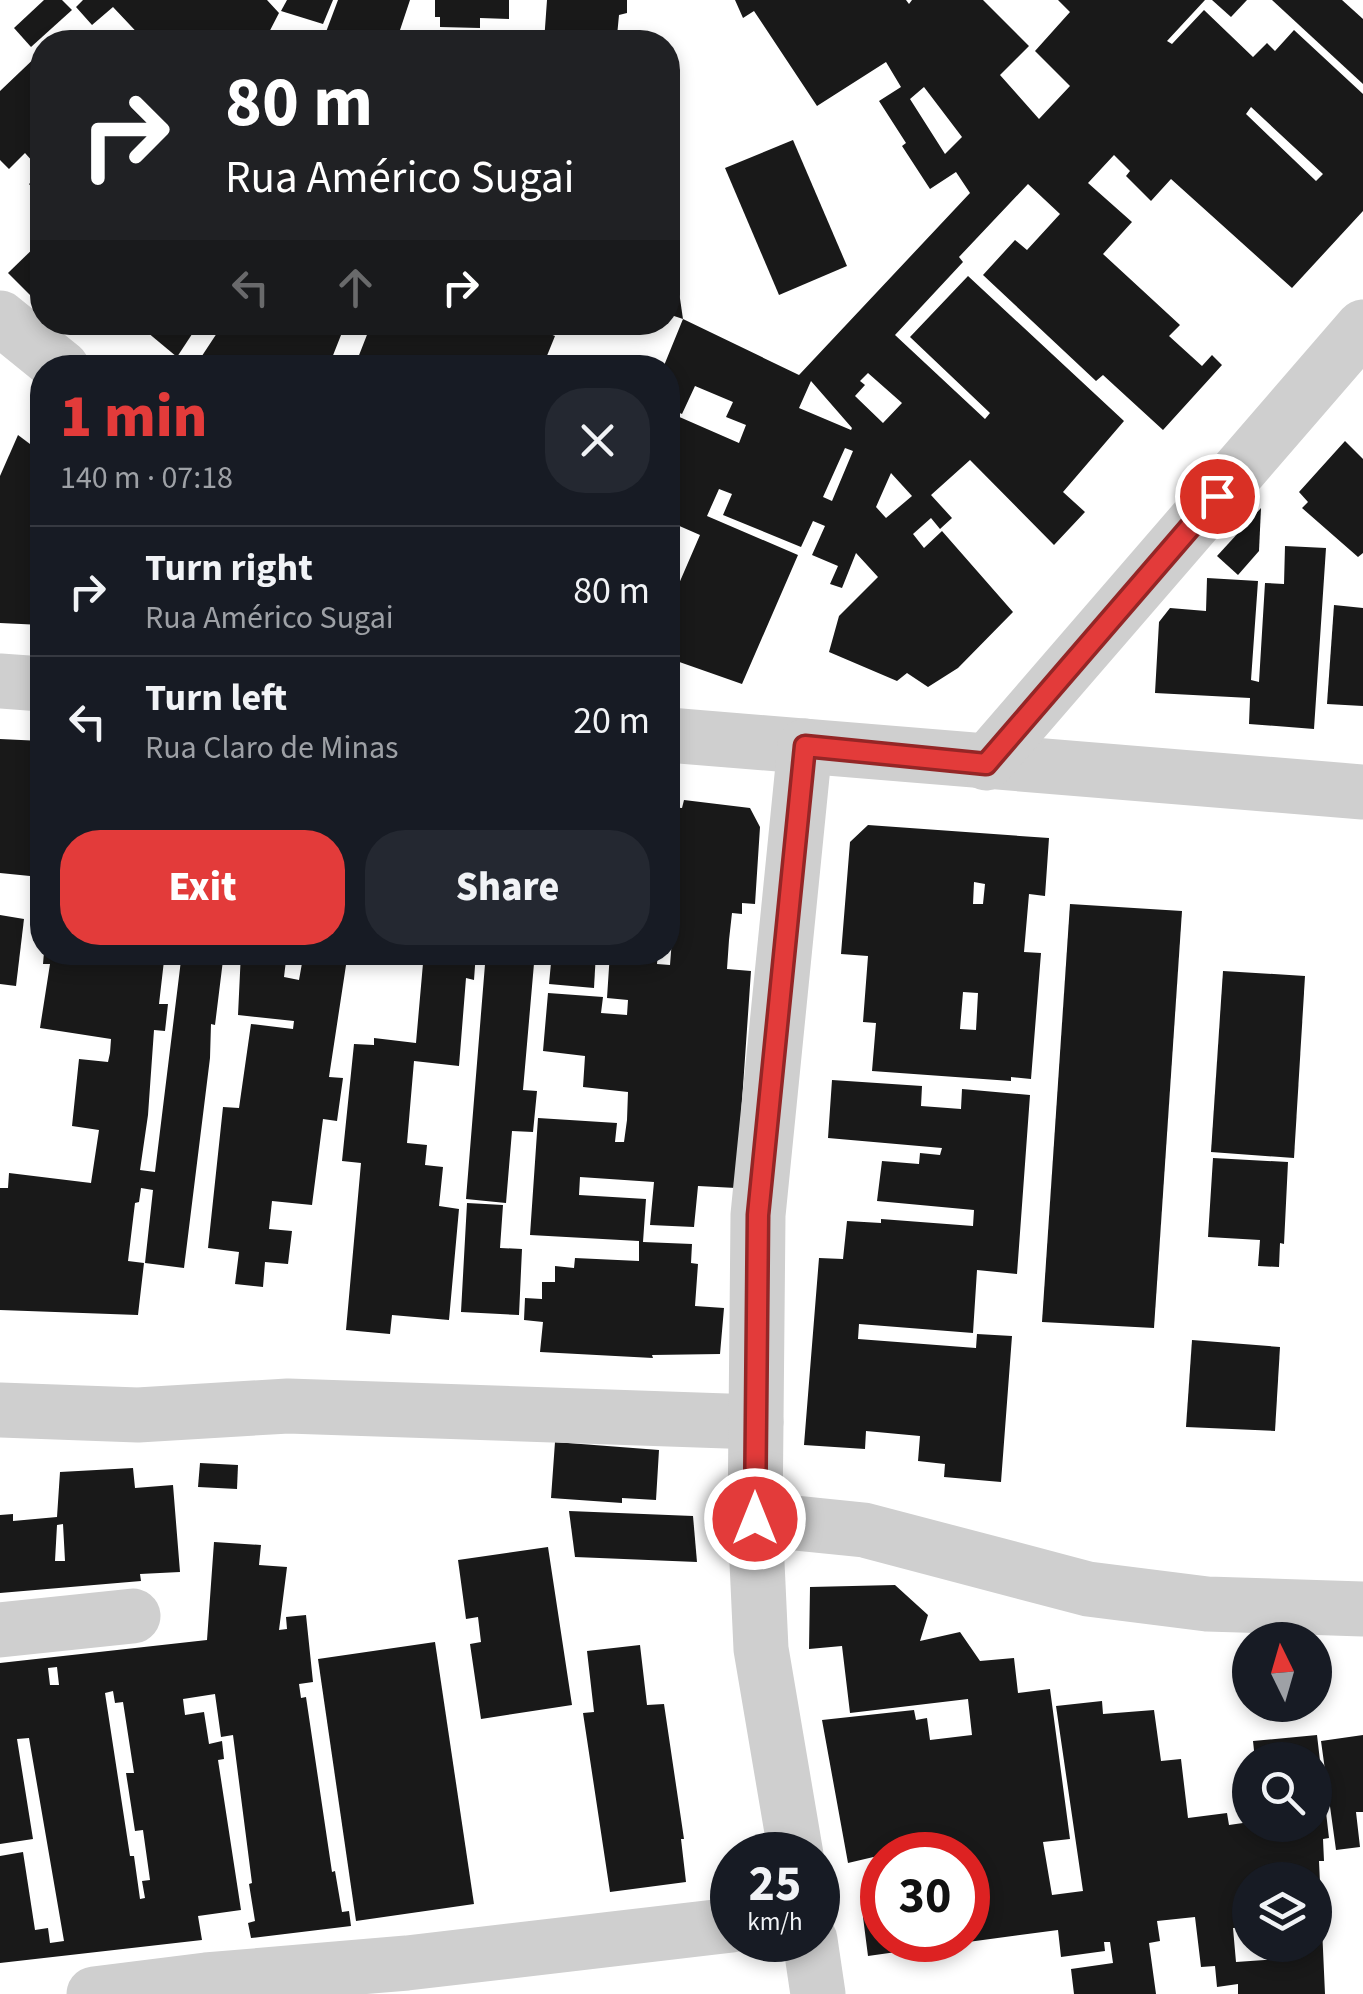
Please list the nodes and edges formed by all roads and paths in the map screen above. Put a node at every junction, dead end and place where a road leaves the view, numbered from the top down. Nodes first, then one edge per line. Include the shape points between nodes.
1 (0, 318) edge
2 (1363, 327) edge
3 (46, 355) edge
4 (0, 681) edge
5 (30, 683) edge
6 (680, 736) edge
7 (805, 746) junction
8 (986, 764) junction
9 (1363, 792) edge
10 (0, 1410) edge
11 (756, 1422) junction
12 (755, 1519) junction
13 (1363, 1609) edge
14 (134, 1616) dead end
15 (0, 1630) edge
16 (792, 1832) edge
17 (710, 1929) edge
18 (813, 1962) edge
19 (409, 1979) edge
20 (94, 1994) edge
21 (818, 1994) edge

1 - 3 street
2 - 8 street
4 - 5 street
6 - 7 street
7 - 8 street
7 - 11 street via 758,1215
8 - 9 street
10 - 11 street via 138,1415 288,1406
11 - 12 street
12 - 13 street via 864,1530 1088,1589 1206,1604
12 - 16 street via 761,1649
14 - 15 street
17 - 19 street
18 - 21 street
19 - 20 street via 206,1980

